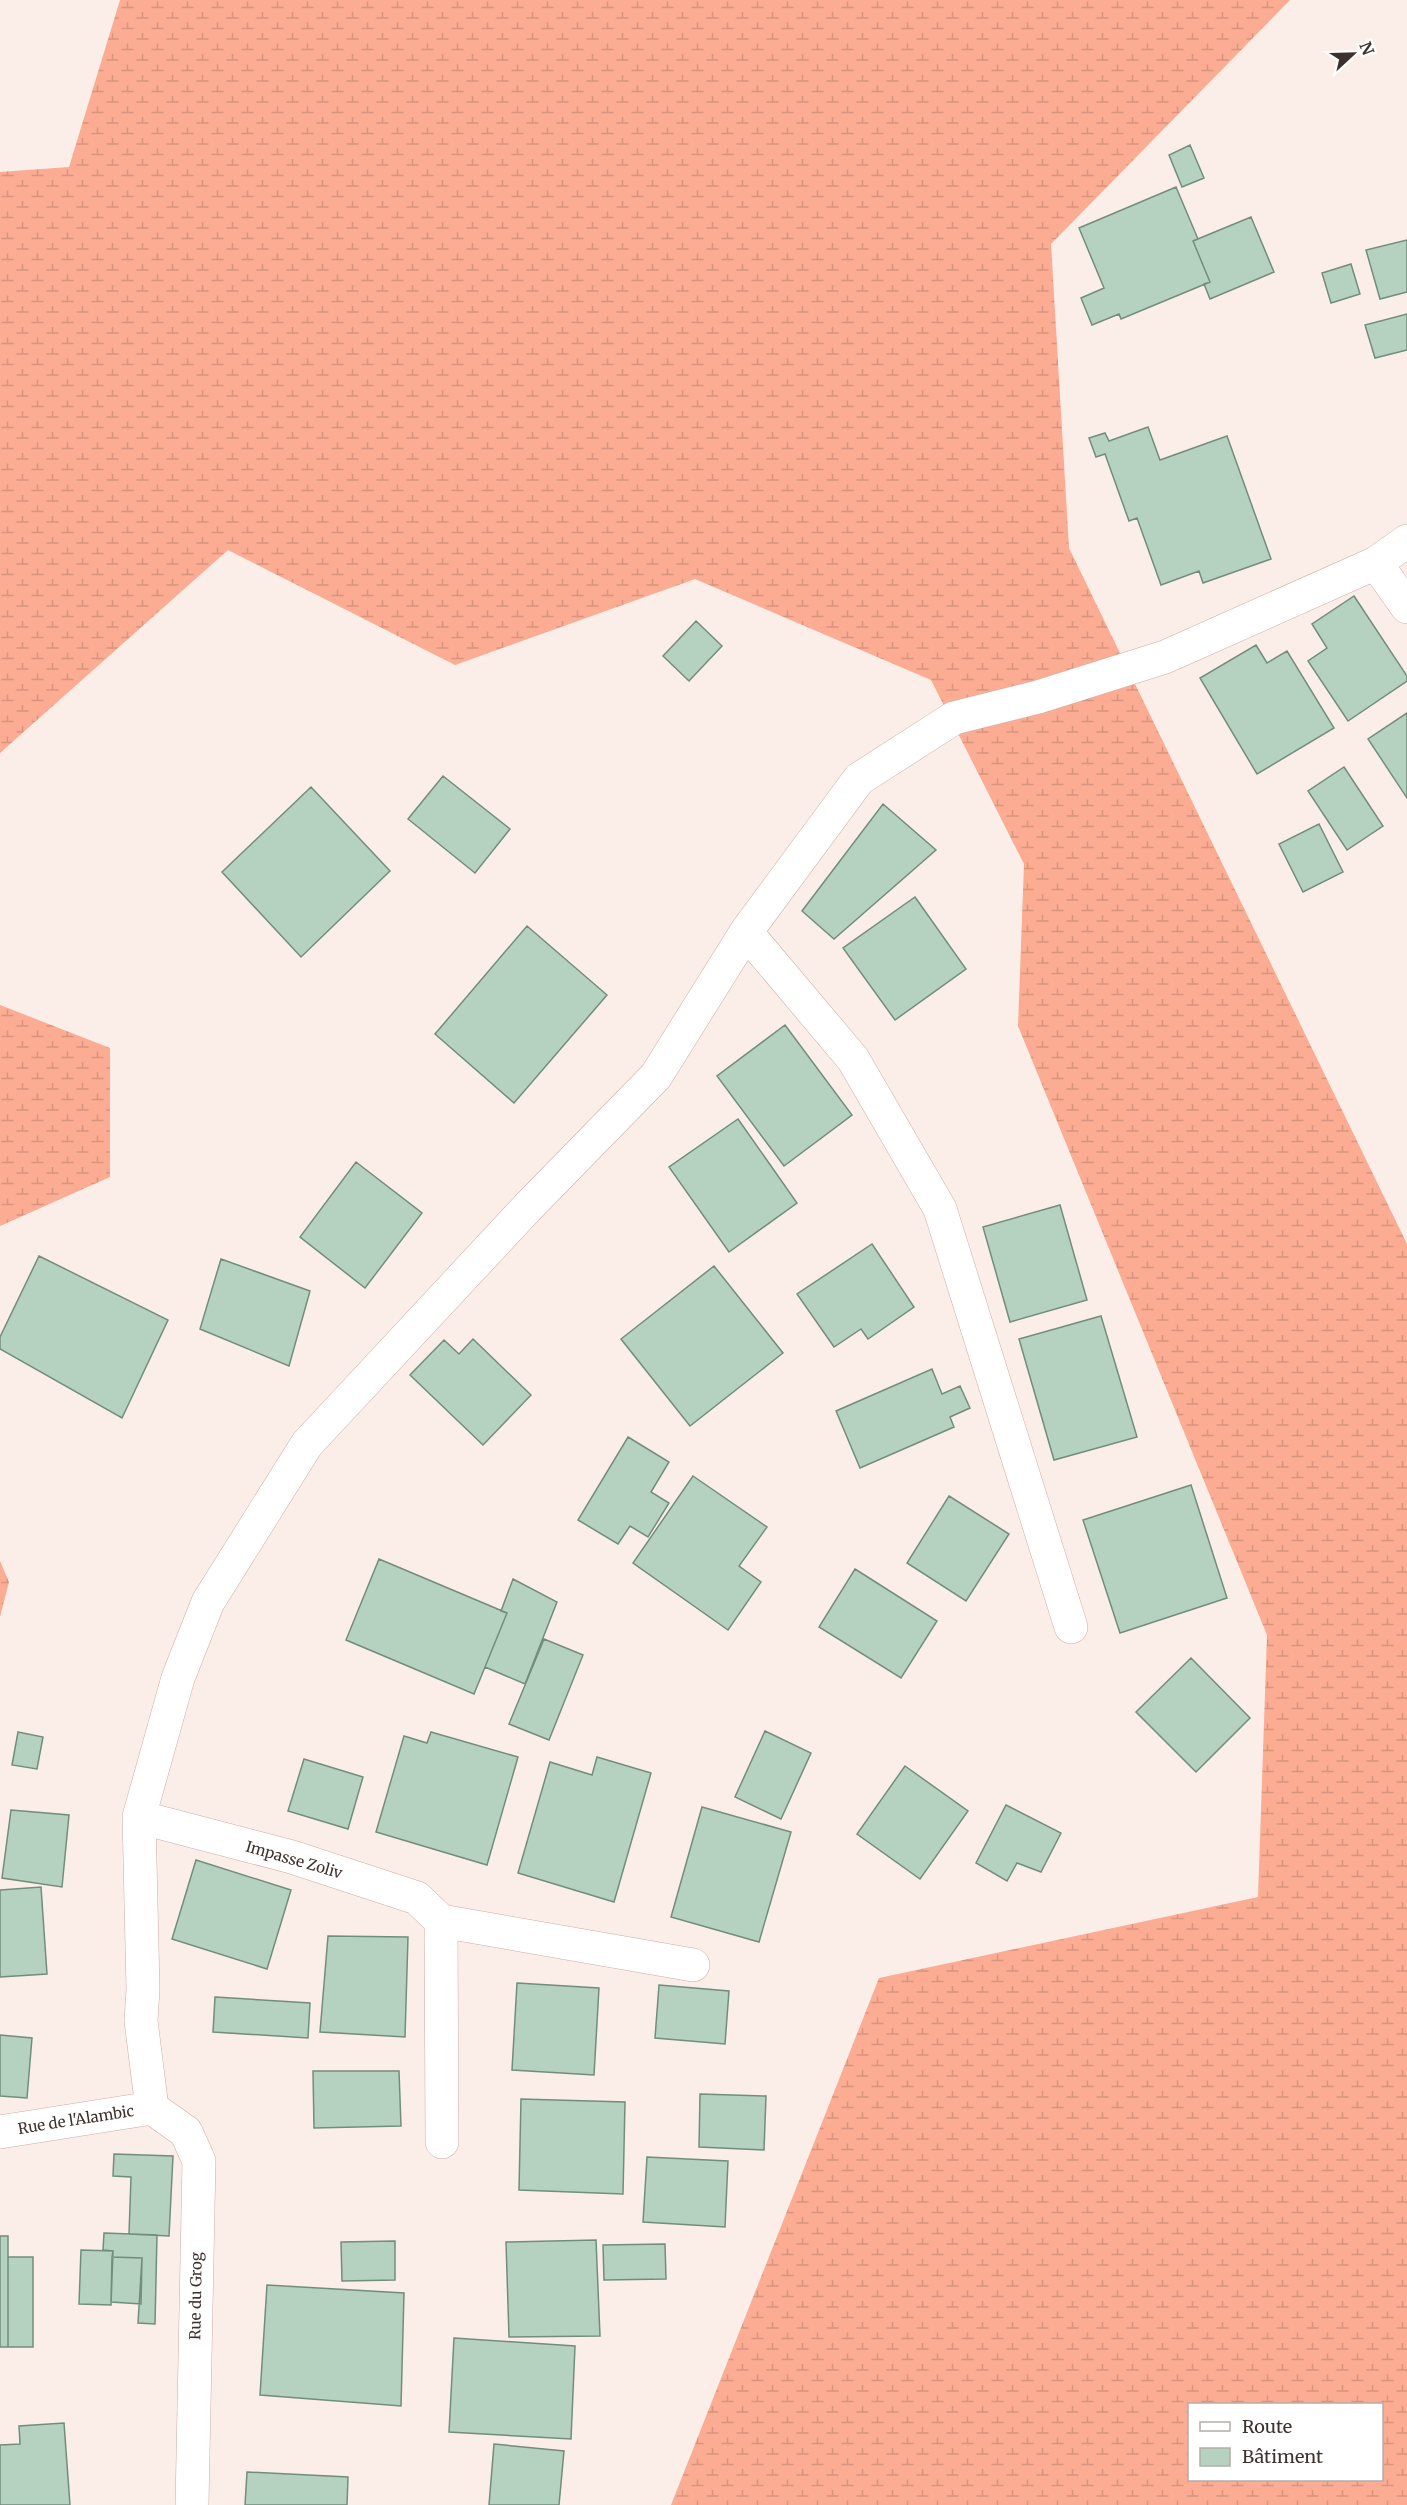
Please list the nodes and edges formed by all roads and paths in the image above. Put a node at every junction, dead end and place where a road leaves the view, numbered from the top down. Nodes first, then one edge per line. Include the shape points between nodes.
1 (1407, 541) edge
2 (1376, 563) junction
3 (1407, 607) edge
4 (746, 932) junction
5 (1071, 1627) dead end
6 (139, 1817) junction
7 (441, 1921) junction
8 (693, 1965) dead end
9 (152, 2108) junction
10 (0, 2132) edge
11 (442, 2142) dead end
12 (192, 2505) edge

1 - 2 street
2 - 3 street
2 - 4 street via 1165,657 1038,697 954,718 859,779
4 - 5 street via 853,1059 940,1209
4 - 6 street via 656,1076 307,1444 208,1602 178,1678
6 - 7 street, Impasse Zoliv via 292,1857 417,1898
6 - 9 street via 141,2021
7 - 8 street
7 - 11 street
9 - 10 street, Rue de l'Alambic
9 - 12 street, Rue du Grog via 186,2132 199,2161

